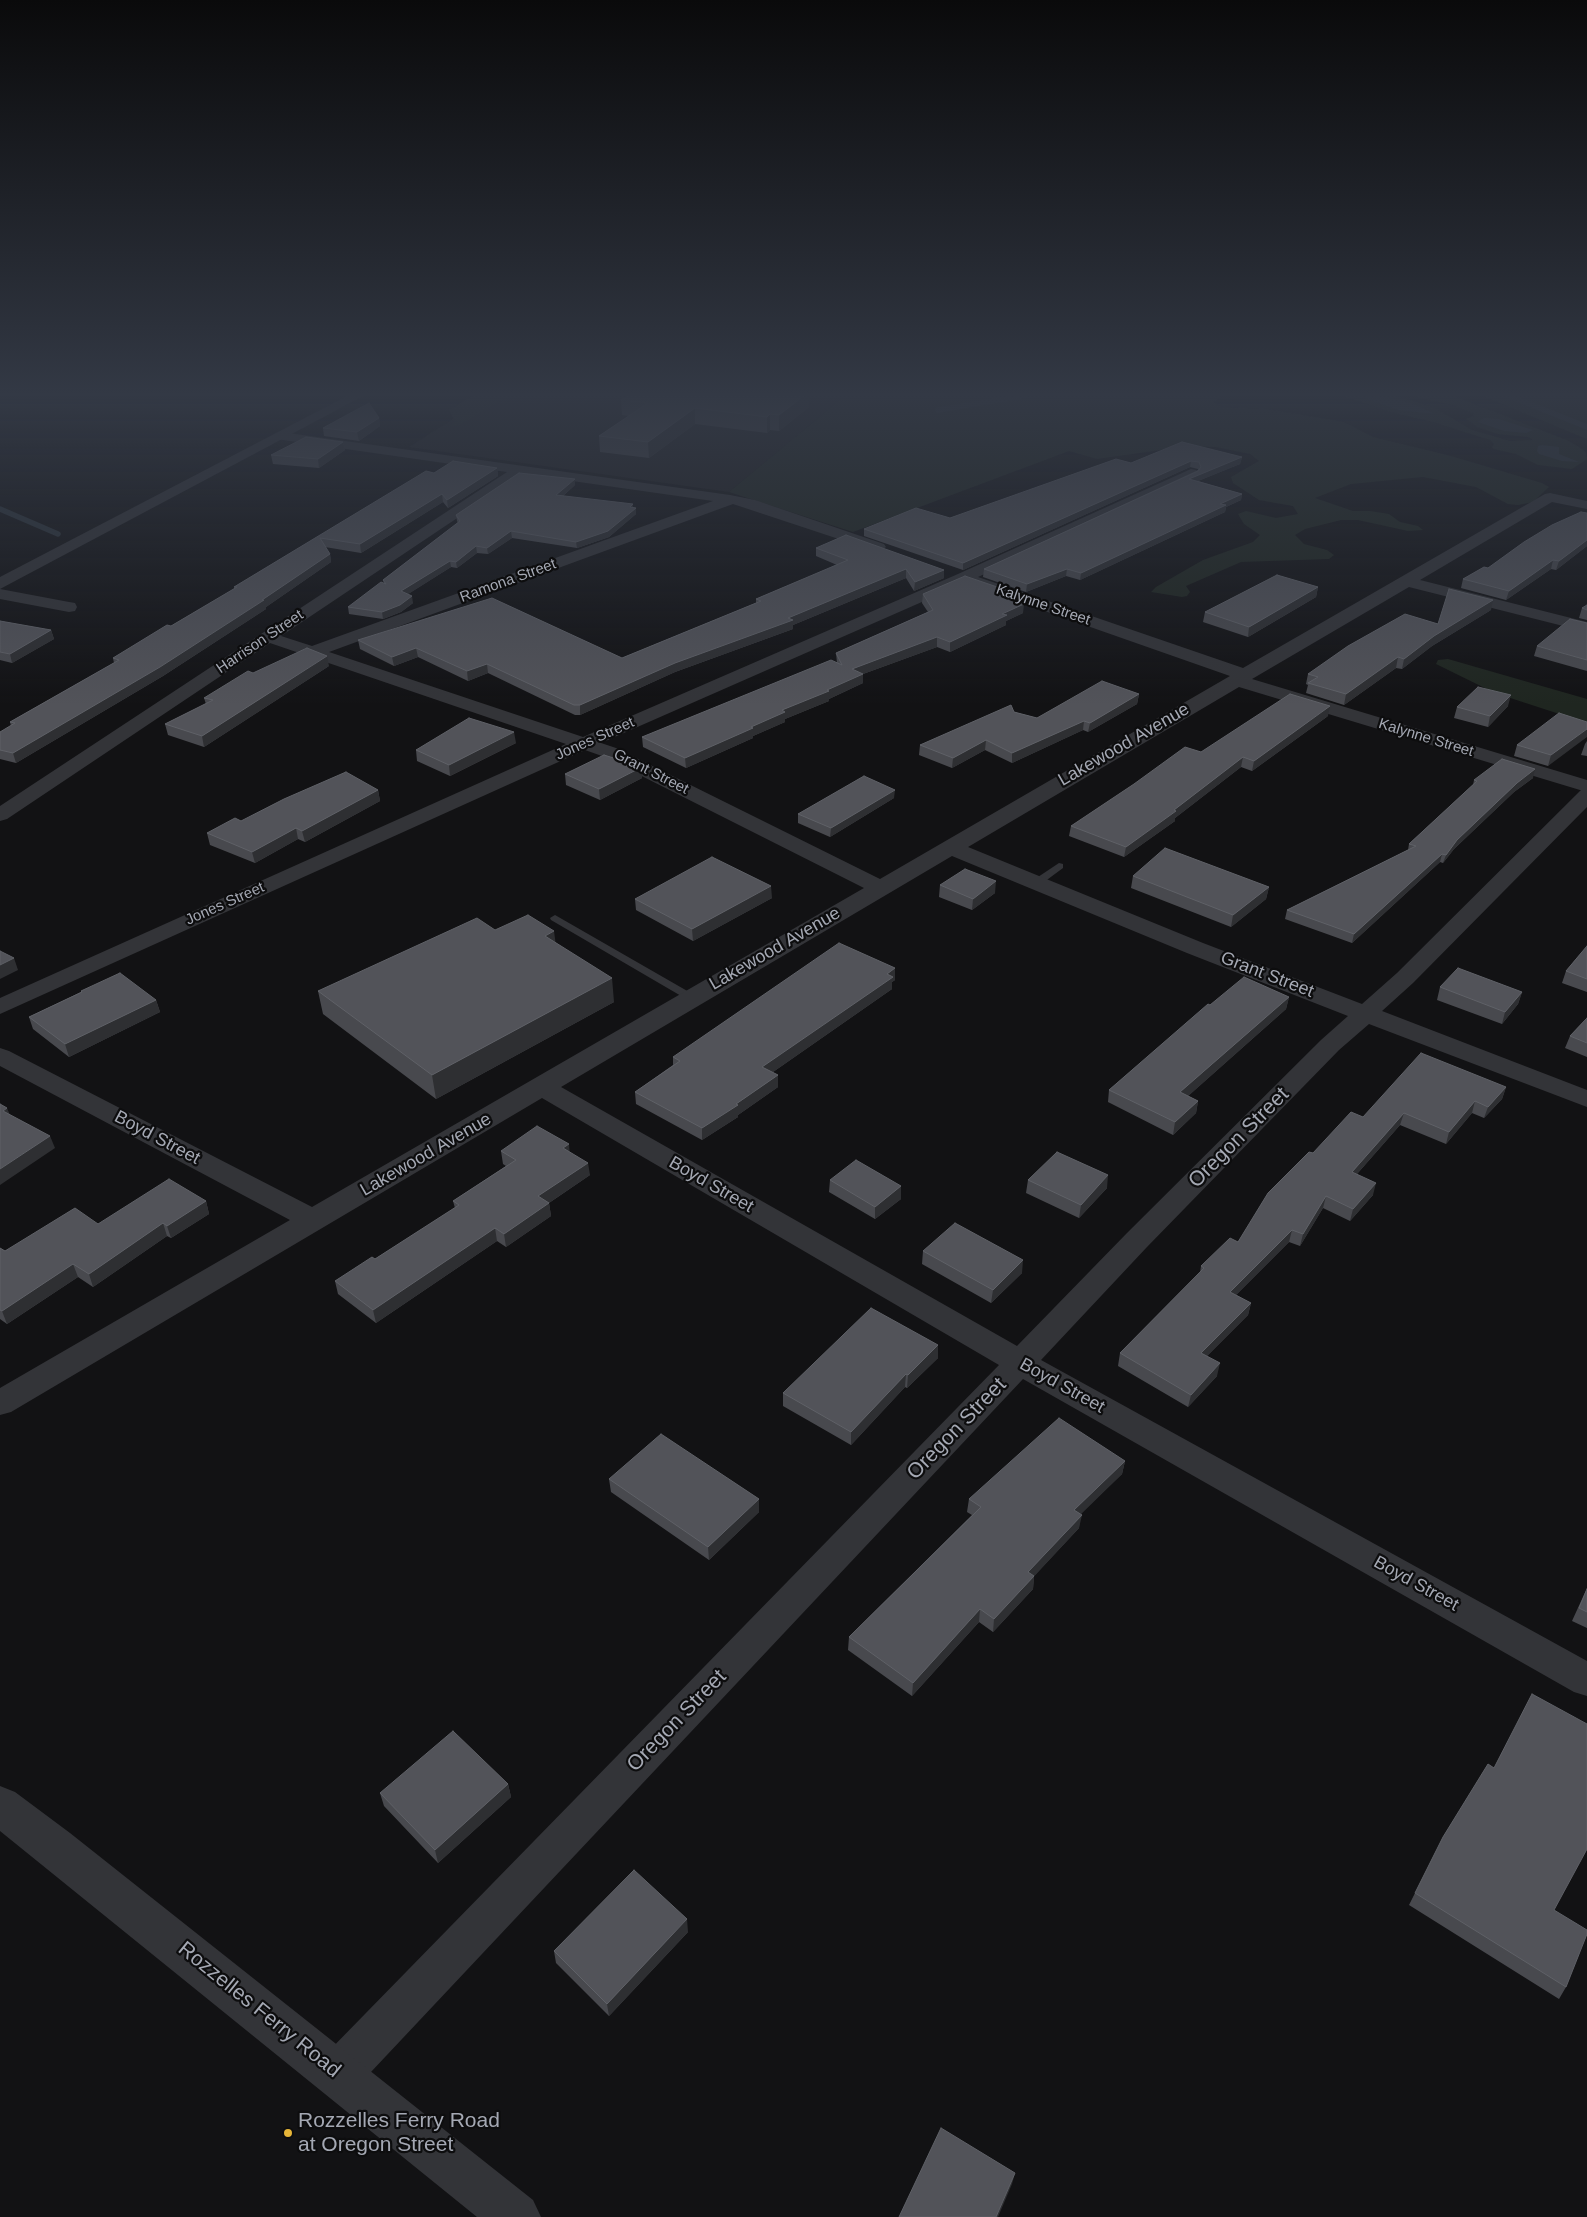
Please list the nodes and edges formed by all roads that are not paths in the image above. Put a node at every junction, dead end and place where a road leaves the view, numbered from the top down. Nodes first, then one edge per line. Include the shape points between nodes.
1 (162, 498) edge
2 (477, 498) edge
3 (728, 498) edge
4 (1135, 498) edge
5 (1547, 498) edge
6 (1557, 498) edge
7 (732, 499) junction
8 (1587, 505) edge
9 (890, 551) edge
10 (946, 571) edge
11 (964, 577) junction
12 (1406, 581) junction
13 (0, 584) edge
14 (0, 594) edge
15 (68, 608) dead end
16 (1587, 626) edge
17 (268, 637) junction
18 (312, 652) junction
19 (1241, 677) junction
20 (586, 742) junction
21 (1587, 786) edge
22 (1587, 795) edge
23 (0, 815) edge
24 (949, 847) junction
25 (1059, 866) dead end
26 (1036, 883) junction
27 (880, 888) junction
28 (554, 918) dead end
29 (692, 998) junction
30 (0, 1007) edge
31 (1366, 1013) junction
32 (0, 1056) edge
33 (540, 1087) junction
34 (1587, 1099) edge
35 (314, 1220) junction
36 (1020, 1363) junction
37 (0, 1404) edge
38 (1587, 1680) edge
39 (0, 1806) edge
40 (338, 2074) junction
41 (516, 2217) edge

1 - 13 street
2 - 17 street, Harrison Street
3 - 7 street
4 - 11 street, Jones Street
5 - 12 street, Lakewood Avenue
6 - 8 street, Lakewood Avenue
7 - 9 street
7 - 18 street, Ramona Street
10 - 11 street, Kalynne Street
11 - 19 street, Kalynne Street
11 - 20 street, Jones Street
12 - 16 street
12 - 19 street, Lakewood Avenue
14 - 15 street
17 - 18 street, Grant Street
17 - 23 street, Harrison Street
18 - 20 street, Grant Street
19 - 21 street, Kalynne Street
19 - 24 street, Lakewood Avenue
20 - 27 street, Grant Street
20 - 30 street, Jones Street
22 - 31 street, Oregon Street
24 - 26 street, Grant Street
24 - 27 street, Lakewood Avenue
25 - 26 lane
26 - 31 street, Grant Street
27 - 29 street, Lakewood Avenue
28 - 29 lane
29 - 33 street, Lakewood Avenue
31 - 34 street, Grant Street
31 - 36 street, Oregon Street via 1330,1045 1137,1240
32 - 35 street, Boyd Street
33 - 35 street, Lakewood Avenue
33 - 36 street, Boyd Street
35 - 37 street, Lakewood Avenue
36 - 38 street, Boyd Street
36 - 40 street, Oregon Street
39 - 40 street, Rozzelles Ferry Road
40 - 41 street, Rozzelles Ferry Road

